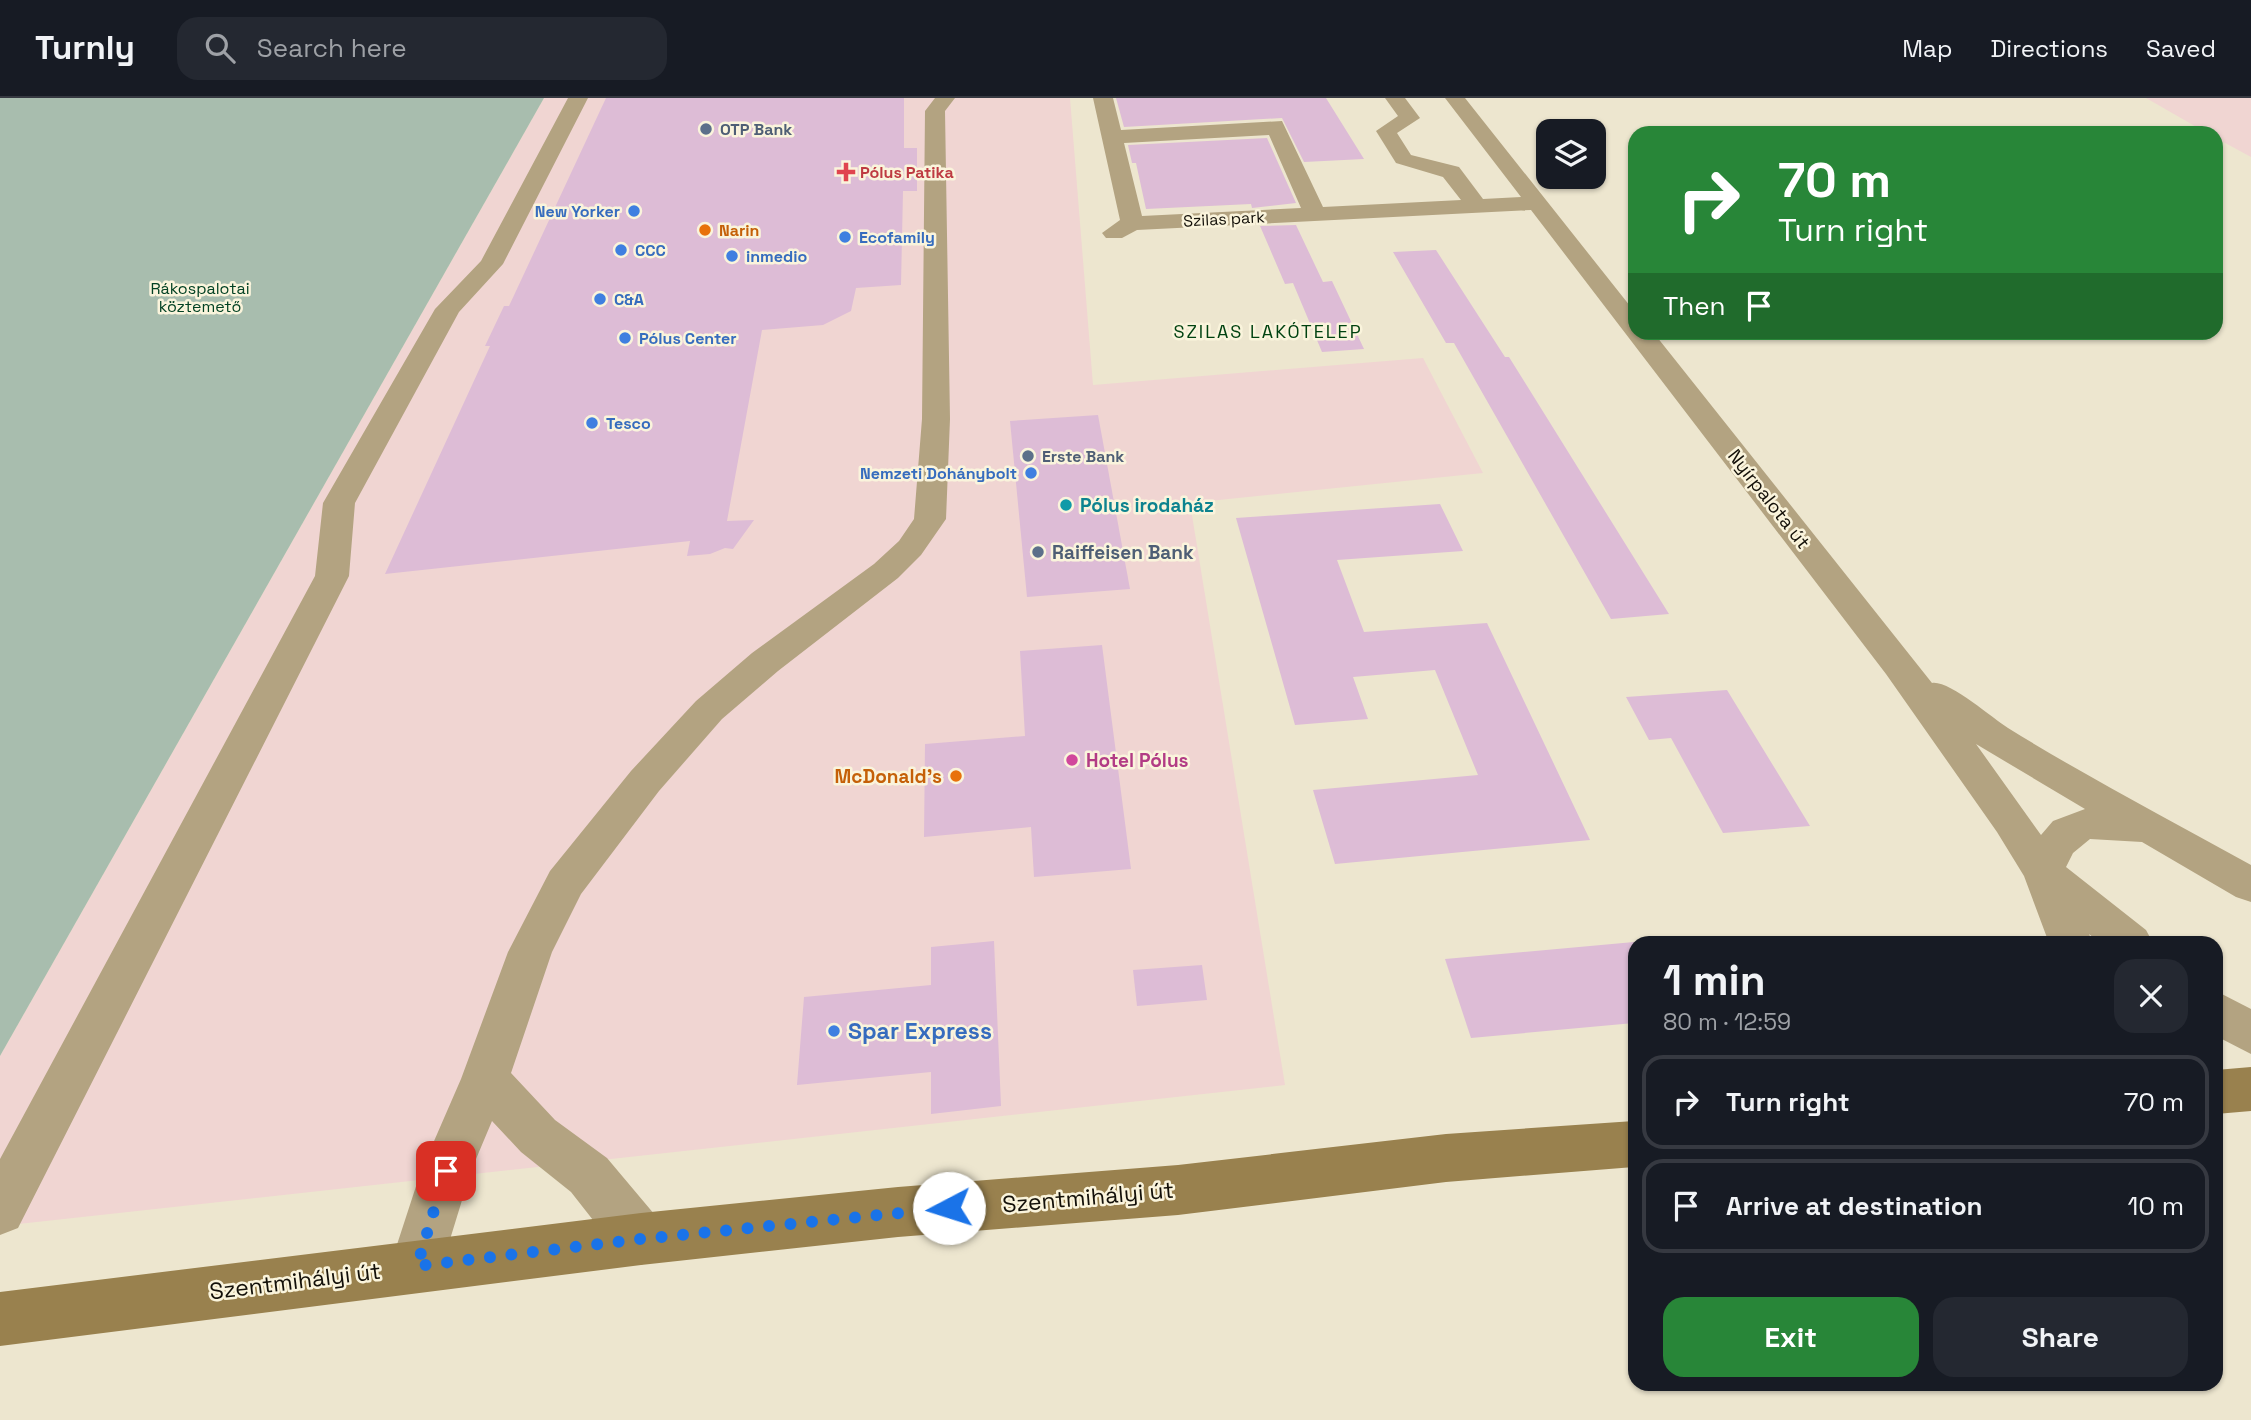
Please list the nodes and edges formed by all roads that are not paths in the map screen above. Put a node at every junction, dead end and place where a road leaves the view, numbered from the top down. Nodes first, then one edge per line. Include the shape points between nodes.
1 (578, 98) edge
2 (945, 98) edge
3 (1103, 98) edge
4 (1395, 98) edge
5 (1455, 98) edge
6 (1111, 137) junction
7 (1537, 203) junction
8 (1477, 206) junction
9 (1315, 214) junction
10 (1628, 319) edge
11 (1645, 340) edge
12 (1899, 665) junction
13 (2158, 834) junction
14 (2043, 872) junction
15 (2251, 886) edge
16 (2068, 936) edge
17 (2122, 936) edge
18 (2223, 1016) edge
19 (2251, 1034) edge
20 (485, 1079) junction
21 (2251, 1089) edge
22 (2223, 1091) edge
23 (1628, 1144) edge
24 (0, 1210) edge
25 (641, 1239) junction
26 (417, 1266) junction
27 (0, 1319) edge

1 - 24 street via 491,264 447,309 339,503 332,576
2 - 20 street via 935,111 936,419 930,519 886,571 733,687 645,781 565,883 530,952
3 - 6 street, Szilas park
4 - 8 street via 1410,118 1386,131 1403,159 1451,172
5 - 7 street
6 - 9 street via 1275,127
6 - 9 street, Szilas park via 1123,228
7 - 8 street, Szilas park
7 - 10 street
8 - 9 street, Szilas park
11 - 12 street, Nyírpalota út
12 - 13 street, Nyírpalota út via 1975,726
12 - 14 street, Nyírpalota út
13 - 14 street via 2090,821 2072,828 2051,848
13 - 15 street, Nyírpalota út
14 - 16 street
14 - 17 street, Nyírpalota út
18 - 19 street
20 - 25 street via 538,1136 589,1175
20 - 26 street via 446,1171
21 - 22 main road
23 - 25 main road, Szentmihályi út via 1446,1158 1178,1189
25 - 26 main road, Szentmihályi út
26 - 27 main road, Szentmihályi út

